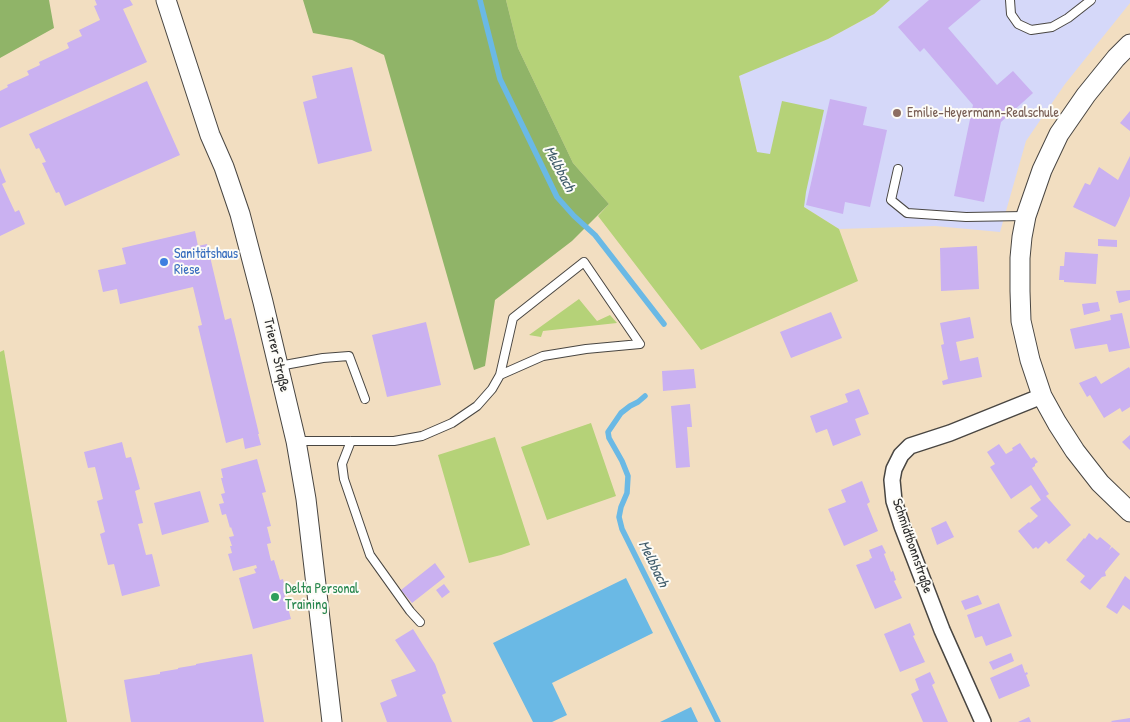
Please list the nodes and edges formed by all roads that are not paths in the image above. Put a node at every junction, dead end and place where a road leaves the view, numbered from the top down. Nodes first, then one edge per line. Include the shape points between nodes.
1 (166, 0) edge
2 (1010, 0) edge
3 (1091, 0) edge
4 (1130, 44) edge
5 (898, 169) dead end
6 (1026, 216) junction
7 (279, 366) junction
8 (500, 375) junction
9 (1042, 396) junction
10 (364, 400) dead end
11 (296, 441) junction
12 (350, 441) junction
13 (1130, 512) edge
14 (420, 622) dead end
15 (332, 722) edge
16 (983, 722) edge

1 - 7 street, Trierer Straße via 240,214
2 - 3 lane via 1011,14 1018,24 1032,30 1052,27
4 - 6 street via 1086,95 1060,134 1042,170
5 - 6 lane via 892,200 907,213 966,217
6 - 9 street via 1020,258 1021,321
7 - 10 lane via 349,356
7 - 11 street, Trierer Straße
8 - 8 lane via 513,318 584,262 640,344 543,356
8 - 12 lane via 476,406 452,423 422,436 394,441
9 - 13 street via 1075,451 1100,483
9 - 16 street, Schmidtbonnstraße via 910,446 901,455 892,480 902,526 945,637
11 - 12 lane
11 - 15 street, Trierer Straße
12 - 14 lane via 342,464 344,479 370,555

